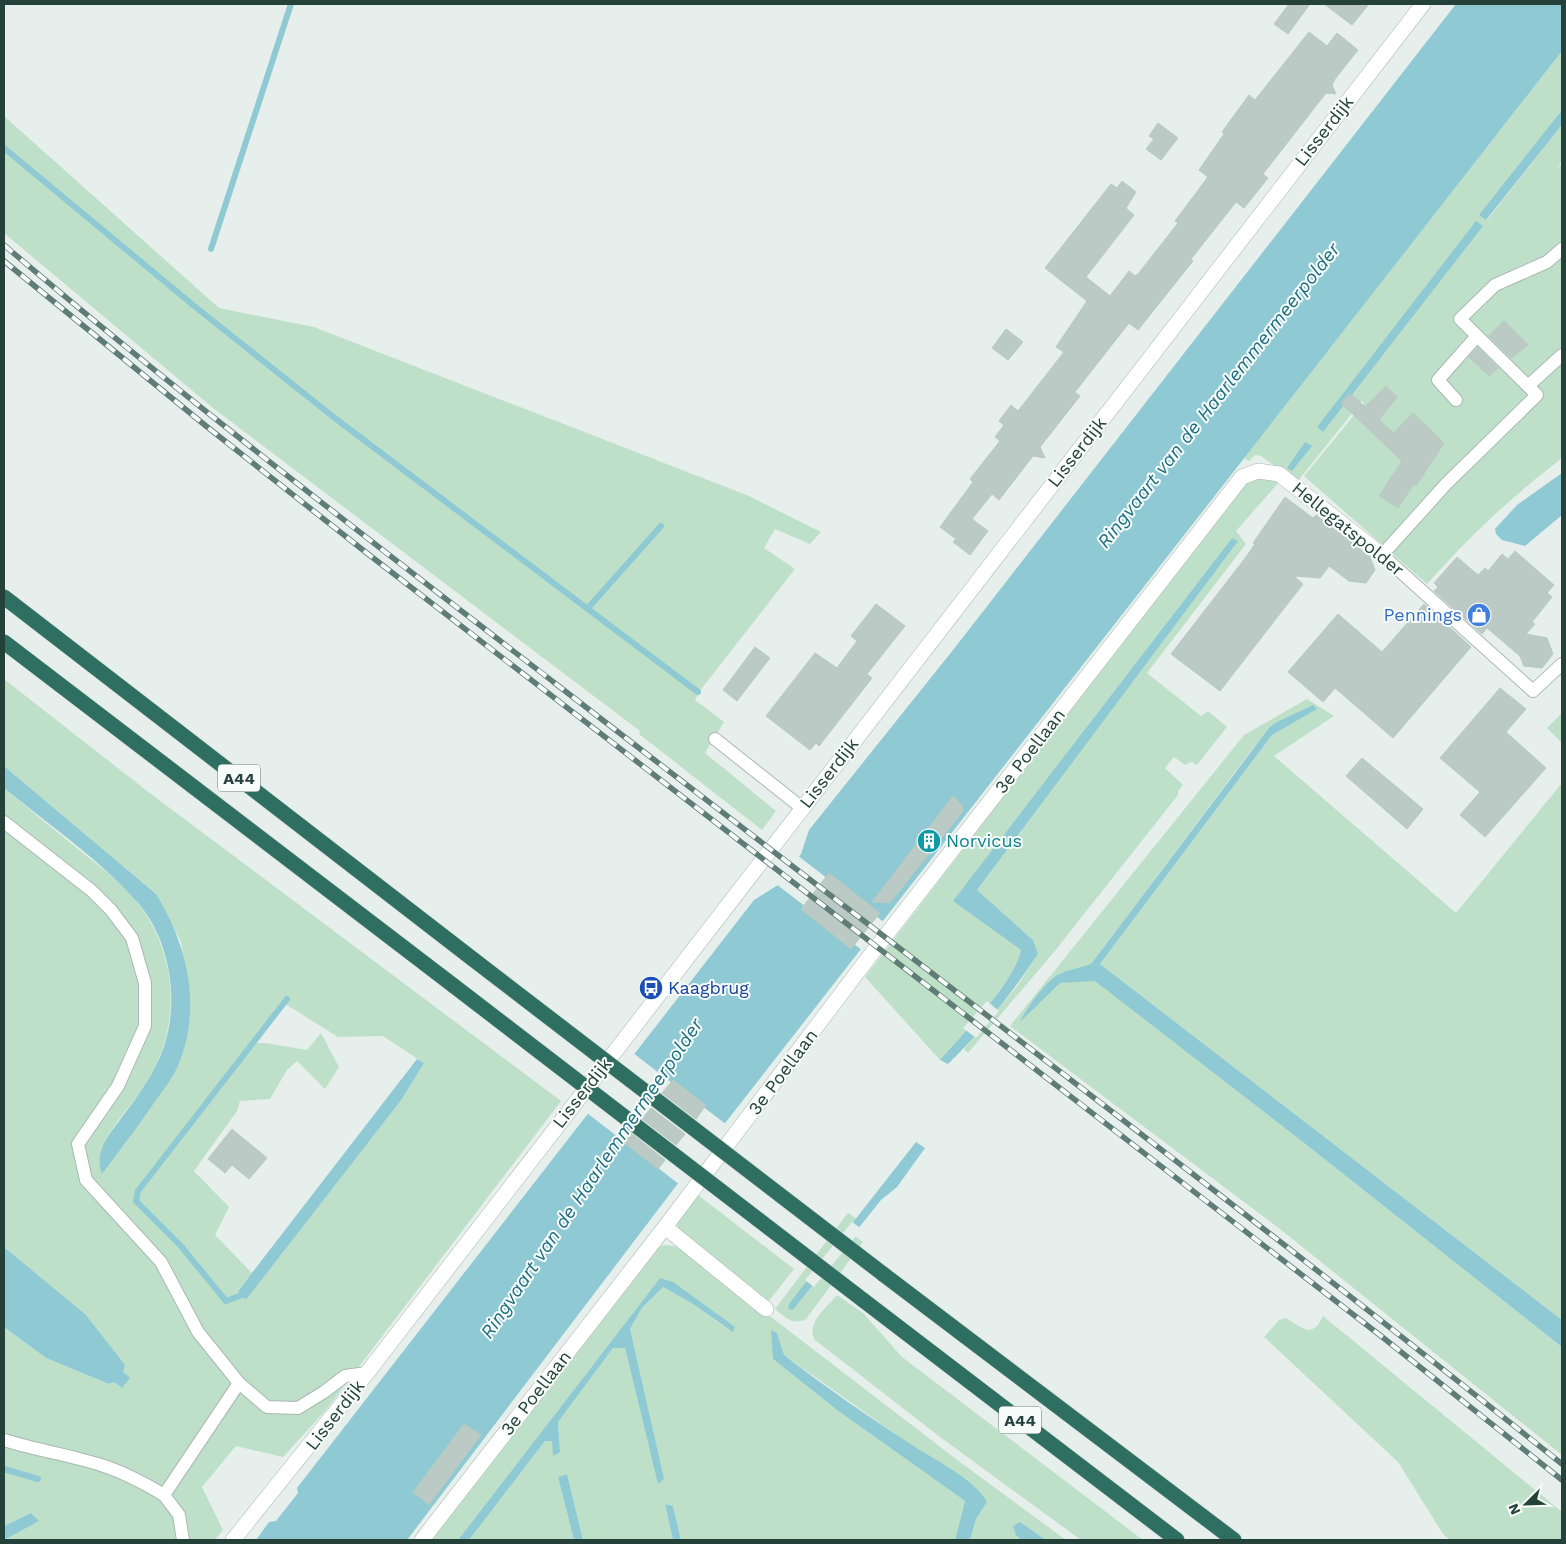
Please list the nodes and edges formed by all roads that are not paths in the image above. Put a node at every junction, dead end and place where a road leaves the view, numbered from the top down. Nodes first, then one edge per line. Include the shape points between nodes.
1 (1423, 4) edge
2 (1562, 249) edge
3 (1478, 336) junction
4 (1562, 355) edge
5 (1528, 386) junction
6 (1456, 400) dead end
7 (1382, 555) junction
8 (4, 597) edge
9 (1144, 604) joint
10 (4, 642) edge
11 (1562, 664) edge
12 (715, 739) dead end
13 (802, 808) junction
14 (4, 822) edge
15 (665, 1227) junction
16 (766, 1309) dead end
17 (368, 1373) junction
18 (239, 1383) junction
19 (4, 1440) edge
20 (164, 1495) junction
21 (183, 1540) edge
22 (233, 1540) edge
23 (422, 1540) edge
24 (1177, 1540) edge
25 (1234, 1540) edge

1 - 13 street, Lisserdijk
2 - 3 lane via 1547,262 1495,285 1460,319
3 - 5 lane
3 - 6 lane via 1438,380
4 - 5 lane
5 - 7 lane via 1537,395 1446,484
7 - 9 street, Hellegatspolder via 1279,474 1258,470 1242,477
7 - 11 lane, Hellegatspolder via 1533,692
8 - 25 highway, A44, bridge
9 - 15 street, 3e Poellaan via 866,961
10 - 24 highway, A44, bridge
12 - 13 lane
13 - 17 street, Lisserdijk
14 - 18 lane via 92,891 132,938 145,984 145,1026 118,1086 78,1144 86,1180 162,1262 198,1332
15 - 16 street
15 - 23 street, 3e Poellaan
17 - 18 lane via 346,1376 298,1408 268,1407
17 - 22 street, Lisserdijk
18 - 20 lane
19 - 20 lane via 102,1465
20 - 21 lane via 180,1515

